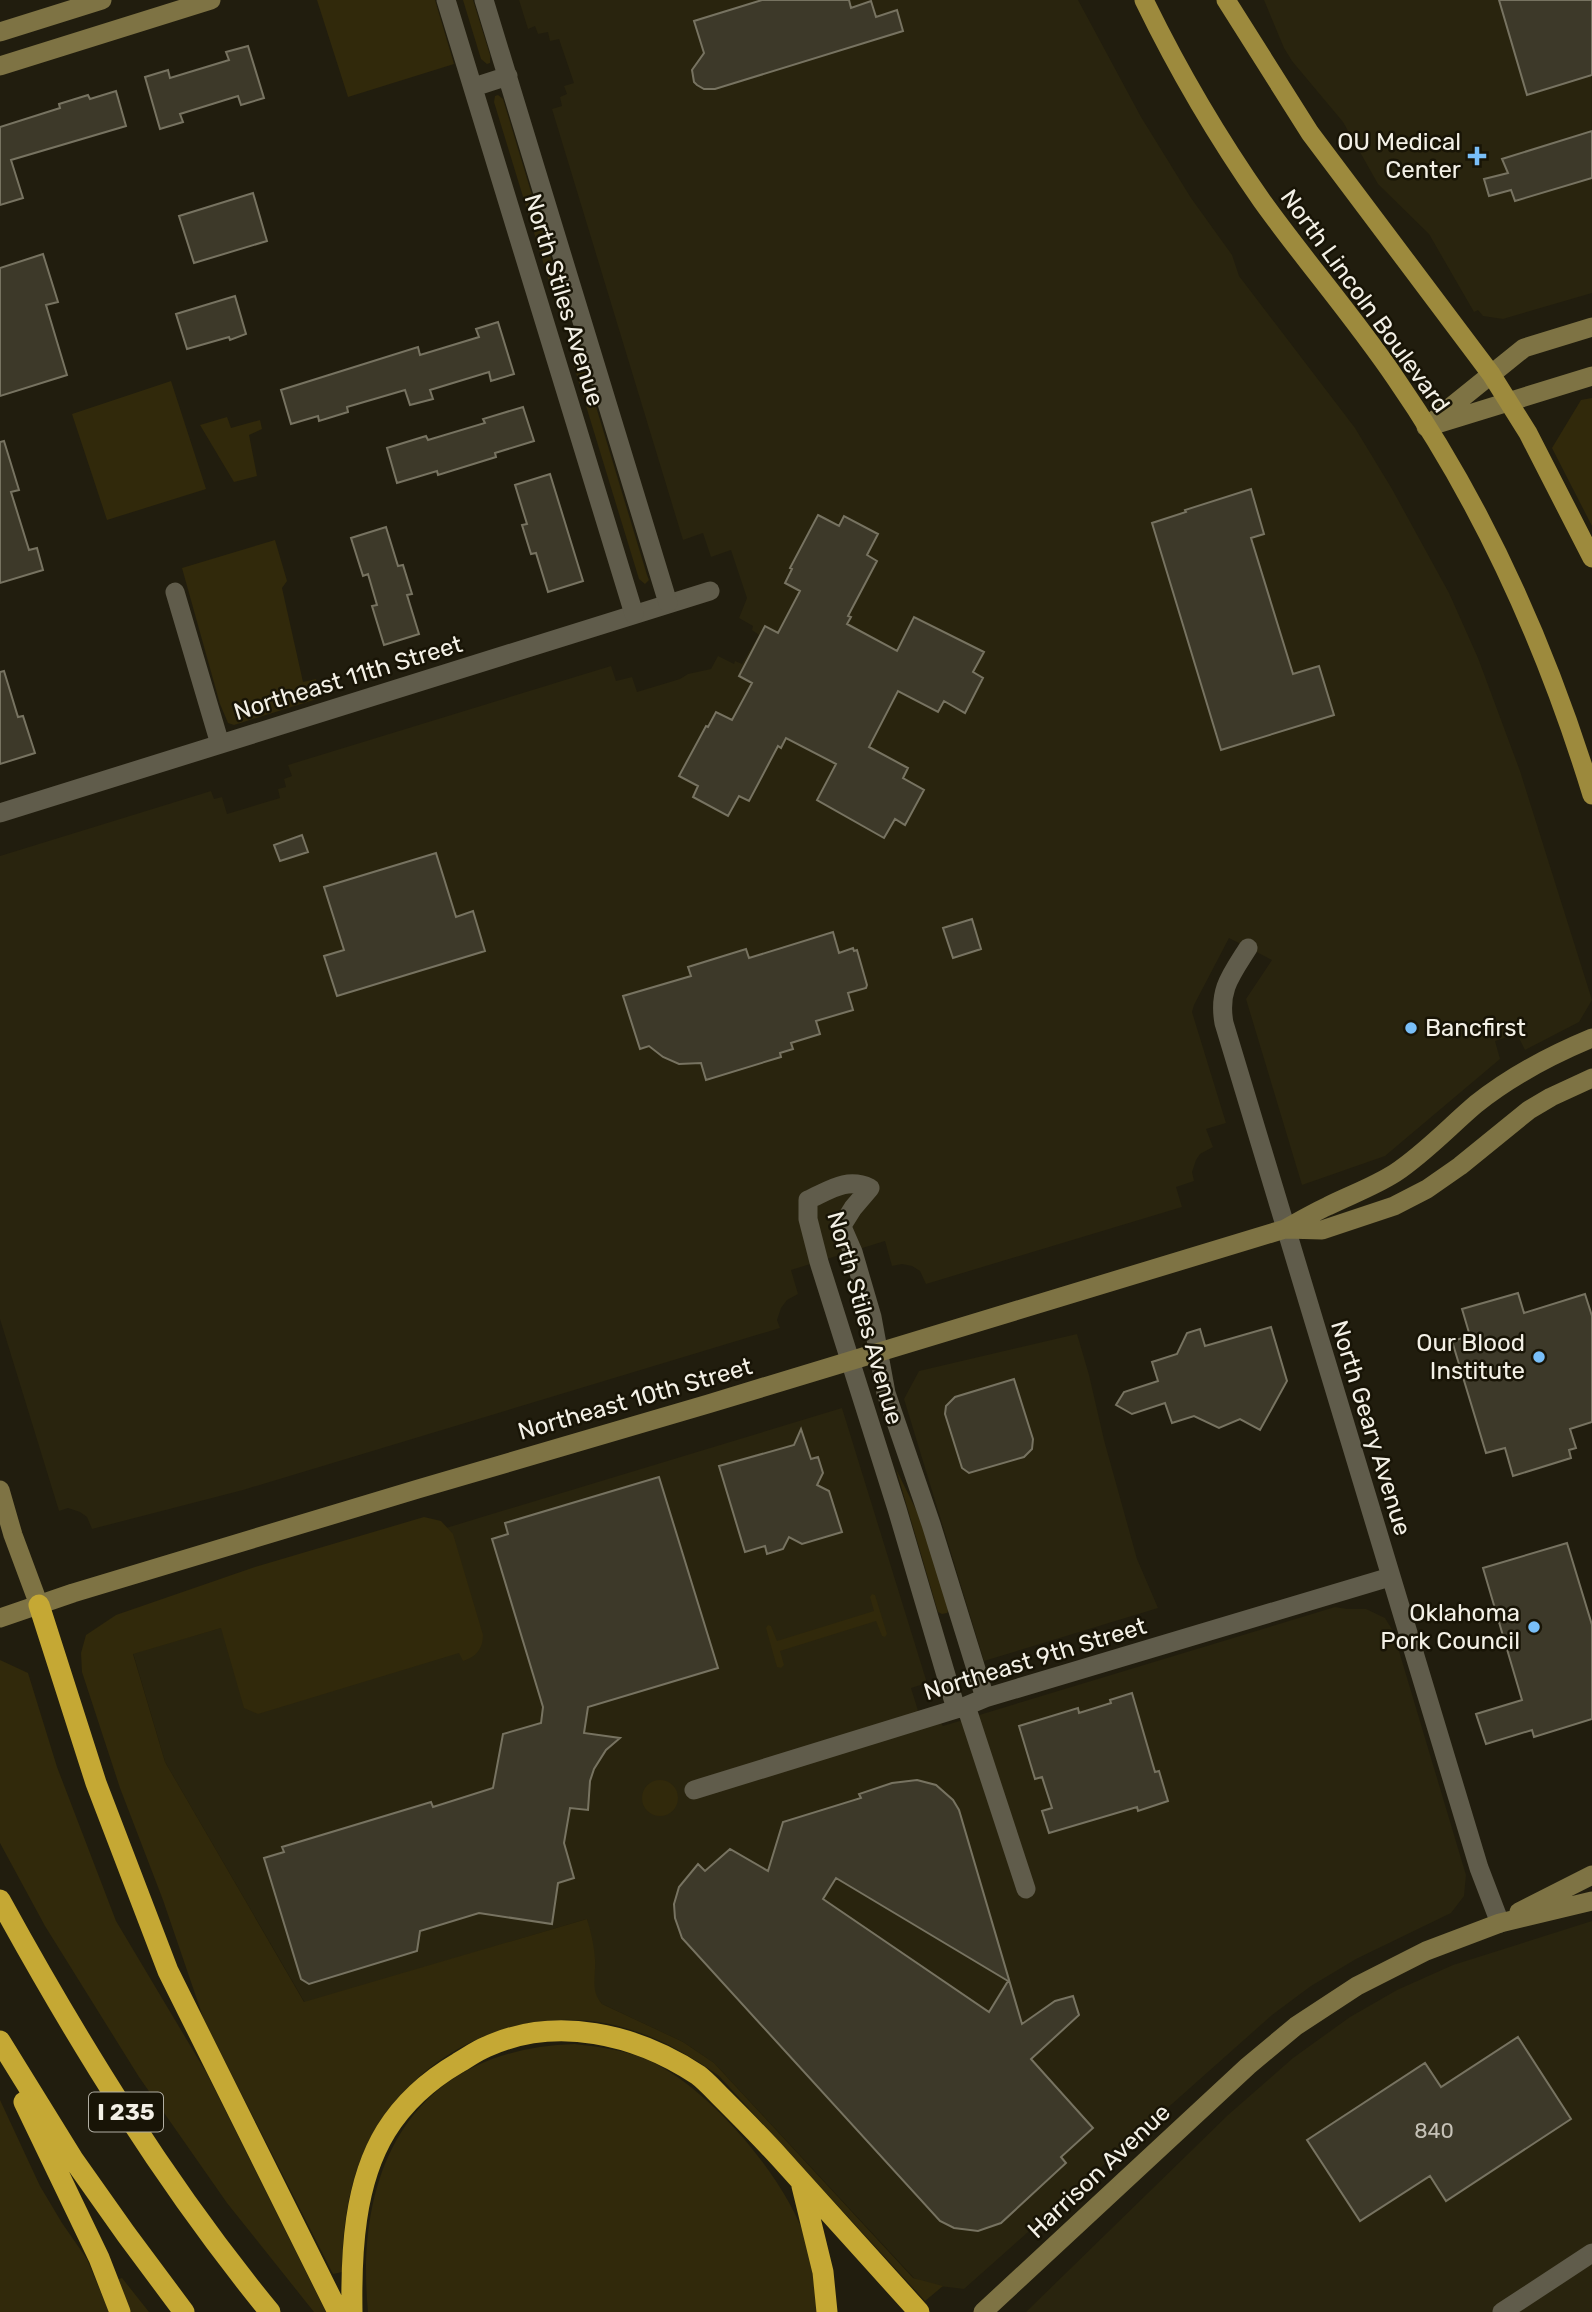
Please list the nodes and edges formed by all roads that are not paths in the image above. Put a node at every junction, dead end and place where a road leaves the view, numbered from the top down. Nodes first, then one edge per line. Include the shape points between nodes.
1 (102, 0) edge
2 (211, 0) edge
3 (446, 0) edge
4 (484, 0) edge
5 (1144, 0) edge
6 (1226, 0) edge
7 (2, 31) edge
8 (7, 64) edge
9 (508, 76) junction
10 (474, 87) junction
11 (583, 327) junction
12 (1592, 327) edge
13 (550, 337) junction
14 (1491, 374) junction
15 (1592, 376) edge
16 (1508, 402) junction
17 (1426, 428) junction
18 (1592, 558) edge
19 (710, 591) dead end
20 (175, 592) dead end
21 (668, 603) junction
22 (634, 614) junction
23 (220, 744) junction
24 (1592, 795) edge
25 (0, 813) edge
26 (1248, 948) dead end
27 (1592, 1038) edge
28 (1592, 1078) edge
29 (1285, 1229) junction
30 (879, 1352) junction
31 (850, 1360) junction
32 (0, 1490) edge
33 (1390, 1577) junction
34 (39, 1605) junction
35 (0, 1618) edge
36 (969, 1705) junction
37 (694, 1790) dead end
38 (1592, 1875) edge
39 (1026, 1889) dead end
40 (0, 1900) edge
41 (1592, 1902) edge
42 (1500, 1923) junction
43 (0, 2041) edge
44 (0, 2052) edge
45 (801, 2181) junction
46 (1592, 2253) edge
47 (120, 2312) edge
48 (184, 2312) edge
49 (270, 2312) edge
50 (338, 2312) edge
51 (352, 2312) edge
52 (827, 2312) edge
53 (919, 2312) edge
54 (983, 2312) edge
55 (1502, 2312) edge

1 - 7 main road
2 - 8 main road
3 - 10 street, North Stiles Avenue
4 - 9 street, North Stiles Avenue
5 - 17 main road, North Lincoln Boulevard via 1240,168 1377,352
6 - 14 main road via 1310,133
7 - 8 main road
9 - 10 street
9 - 11 street, North Stiles Avenue
10 - 13 street, North Stiles Avenue
11 - 13 street
11 - 21 street, North Stiles Avenue
12 - 14 main road via 1524,348
13 - 22 street, North Stiles Avenue
14 - 16 main road
14 - 17 main road
15 - 16 main road
16 - 17 main road
16 - 18 main road
17 - 24 main road, North Lincoln Boulevard via 1475,510 1525,612
19 - 21 street, Northeast 11th Street
20 - 23 street
21 - 22 street, Northeast 11th Street
22 - 23 street, Northeast 11th Street
23 - 25 street, Northeast 11th Street
26 - 29 street, North Geary Avenue via 1224,990 1222,1012
27 - 29 main road, Northeast 10th Street via 1510,1080 1395,1173
28 - 29 main road, Northeast 10th Street via 1529,1110 1460,1166 1394,1206 1322,1230
29 - 30 main road, Northeast 10th Street
29 - 33 street, North Geary Avenue
30 - 31 main road, Northeast 10th Street
30 - 31 street, North Stiles Avenue via 843,1229 870,1188 859,1183 839,1185 808,1200 808,1219
30 - 36 street, North Stiles Avenue via 886,1393 931,1524
31 - 34 main road, Northeast 10th Street
31 - 36 street, North Stiles Avenue
32 - 34 main road
33 - 36 street, Northeast 9th Street
33 - 42 street, North Geary Avenue
34 - 35 main road, Northeast 10th Street
34 - 50 highway via 96,1783 168,1971
36 - 37 street, Northeast 9th Street
36 - 39 street, North Stiles Avenue
38 - 42 main road
40 - 49 highway, I 235 via 128,2116
41 - 42 main road
42 - 54 main road, Harrison Avenue via 1426,1951 1357,1986 1296,2026
43 - 48 highway, I 235 via 73,2159
44 - 47 highway via 99,2258
45 - 51 highway via 700,2076 661,2054 593,2033 536,2032 507,2040 486,2047 431,2080 385,2133 358,2208
45 - 52 highway via 823,2272
45 - 53 highway
46 - 55 street

